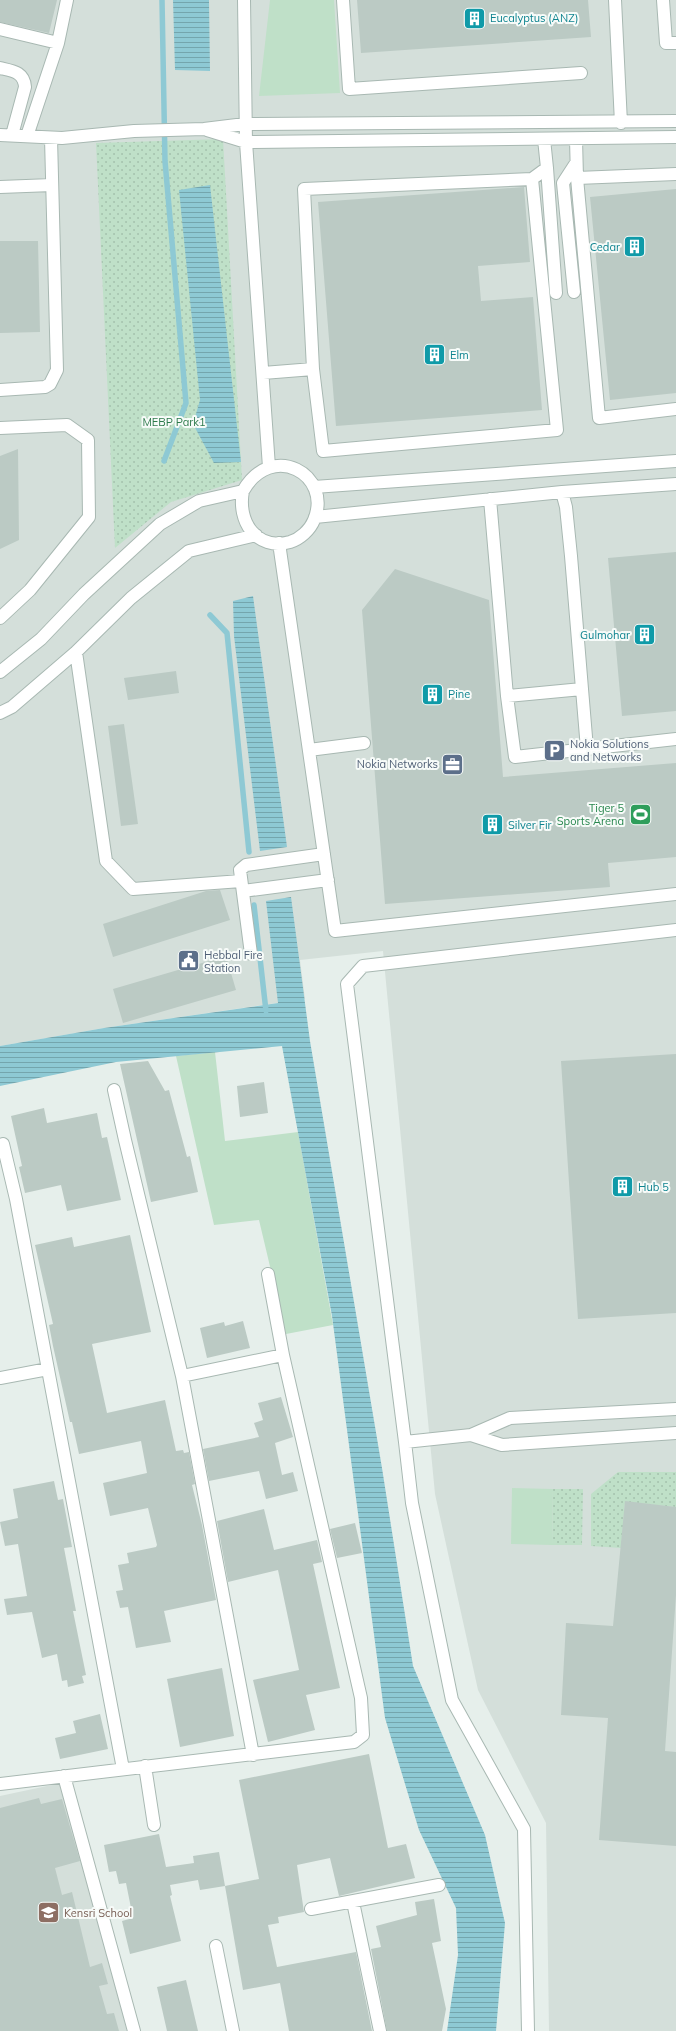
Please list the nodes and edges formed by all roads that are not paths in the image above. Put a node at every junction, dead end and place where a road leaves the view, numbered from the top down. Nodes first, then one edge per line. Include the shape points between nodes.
1 (67, 0) edge
2 (244, 0) edge
3 (343, 0) edge
4 (615, 0) edge
5 (663, 0) edge
6 (0, 29) edge
7 (58, 43) junction
8 (676, 43) edge
9 (0, 68) edge
10 (581, 73) dead end
11 (621, 122) junction
12 (676, 122) edge
13 (245, 124) junction
14 (204, 129) junction
15 (6, 135) edge
16 (27, 136) junction
17 (676, 136) edge
18 (51, 138) junction
19 (544, 139) junction
20 (576, 139) junction
21 (246, 142) junction
22 (576, 163) junction
23 (547, 168) junction
24 (676, 174) edge
25 (577, 178) junction
26 (532, 179) junction
27 (52, 185) junction
28 (0, 187) edge
29 (574, 292) dead end
30 (556, 293) dead end
31 (314, 369) junction
32 (263, 373) junction
33 (0, 390) edge
34 (676, 409) edge
35 (0, 428) edge
36 (676, 461) edge
37 (269, 467) junction
38 (676, 484) edge
39 (314, 487) junction
40 (243, 491) junction
41 (562, 492) junction
42 (490, 500) junction
43 (315, 518) junction
44 (256, 535) junction
45 (279, 543) junction
46 (0, 618) edge
47 (76, 652) junction
48 (0, 672) edge
49 (582, 689) junction
50 (507, 696) junction
51 (0, 713) edge
52 (676, 739) edge
53 (364, 743) dead end
54 (587, 749) junction
55 (309, 750) junction
56 (324, 854) junction
57 (328, 880) junction
58 (242, 886) junction
59 (676, 894) edge
60 (676, 930) edge
61 (251, 954) dead end
62 (114, 1090) dead end
63 (2, 1144) dead end
64 (268, 1274) dead end
65 (282, 1355) junction
66 (48, 1369) junction
67 (182, 1376) junction
68 (0, 1378) edge
69 (676, 1409) edge
70 (676, 1433) edge
71 (471, 1435) junction
72 (405, 1442) junction
73 (253, 1755) junction
74 (145, 1766) junction
75 (123, 1769) junction
76 (64, 1776) junction
77 (0, 1784) edge
78 (154, 1825) dead end
79 (439, 1885) dead end
80 (353, 1902) junction
81 (311, 1909) dead end
82 (216, 1946) dead end
83 (134, 2031) edge
84 (233, 2031) edge
85 (380, 2031) edge
86 (528, 2031) edge

1 - 7 street
2 - 13 street
3 - 10 street via 350,89
4 - 11 street
5 - 8 street via 666,43
6 - 7 street
7 - 16 street
9 - 15 street via 21,74 25,87
11 - 12 street
11 - 13 street
13 - 14 street
13 - 21 street
14 - 18 street
14 - 21 street
15 - 16 street
16 - 18 street
17 - 20 street
18 - 27 street
19 - 20 street
19 - 21 street
19 - 23 street
20 - 22 street
21 - 32 street
22 - 25 street
22 - 29 street via 562,183
23 - 26 street
23 - 30 street
24 - 25 street
25 - 34 street via 599,418
26 - 31 street via 304,190
26 - 31 street via 557,430 322,451
27 - 28 street
27 - 33 street via 57,370 50,384 45,387
31 - 32 street
32 - 37 street
35 - 46 street via 67,425 88,440 89,517 30,590
36 - 39 street
37 - 39 street via 282,465 295,469 306,476
37 - 40 street via 249,480
38 - 41 street
39 - 43 street via 318,500
40 - 44 street via 240,503 242,515
40 - 48 street via 199,501 160,524 84,594 41,639
41 - 42 street
41 - 49 street via 571,556
42 - 43 street
42 - 50 street
43 - 45 street via 312,526 303,535 291,542
44 - 45 street via 267,541
44 - 47 street via 189,551 131,598
45 - 55 street
47 - 51 street via 12,707
47 - 58 street via 106,862 133,888
49 - 50 street
49 - 54 street
50 - 54 street via 515,757
52 - 54 street
53 - 55 street
55 - 56 street
56 - 57 street
56 - 58 street via 246,865 240,870
57 - 58 street
57 - 59 street via 335,932
58 - 61 street
60 - 72 street via 363,966 347,984
62 - 67 street
63 - 66 street via 16,1199
64 - 65 street
65 - 67 street
65 - 73 street via 361,1698 364,1728 363,1735 354,1742
66 - 68 street
66 - 75 street
67 - 73 street
69 - 71 street via 510,1418
70 - 71 street via 502,1446
71 - 72 street
72 - 86 street via 412,1503 452,1700 524,1829
73 - 74 street
74 - 75 street
74 - 78 street
75 - 76 street
76 - 77 street
76 - 83 street
79 - 80 street
80 - 81 street
80 - 85 street
82 - 84 street

